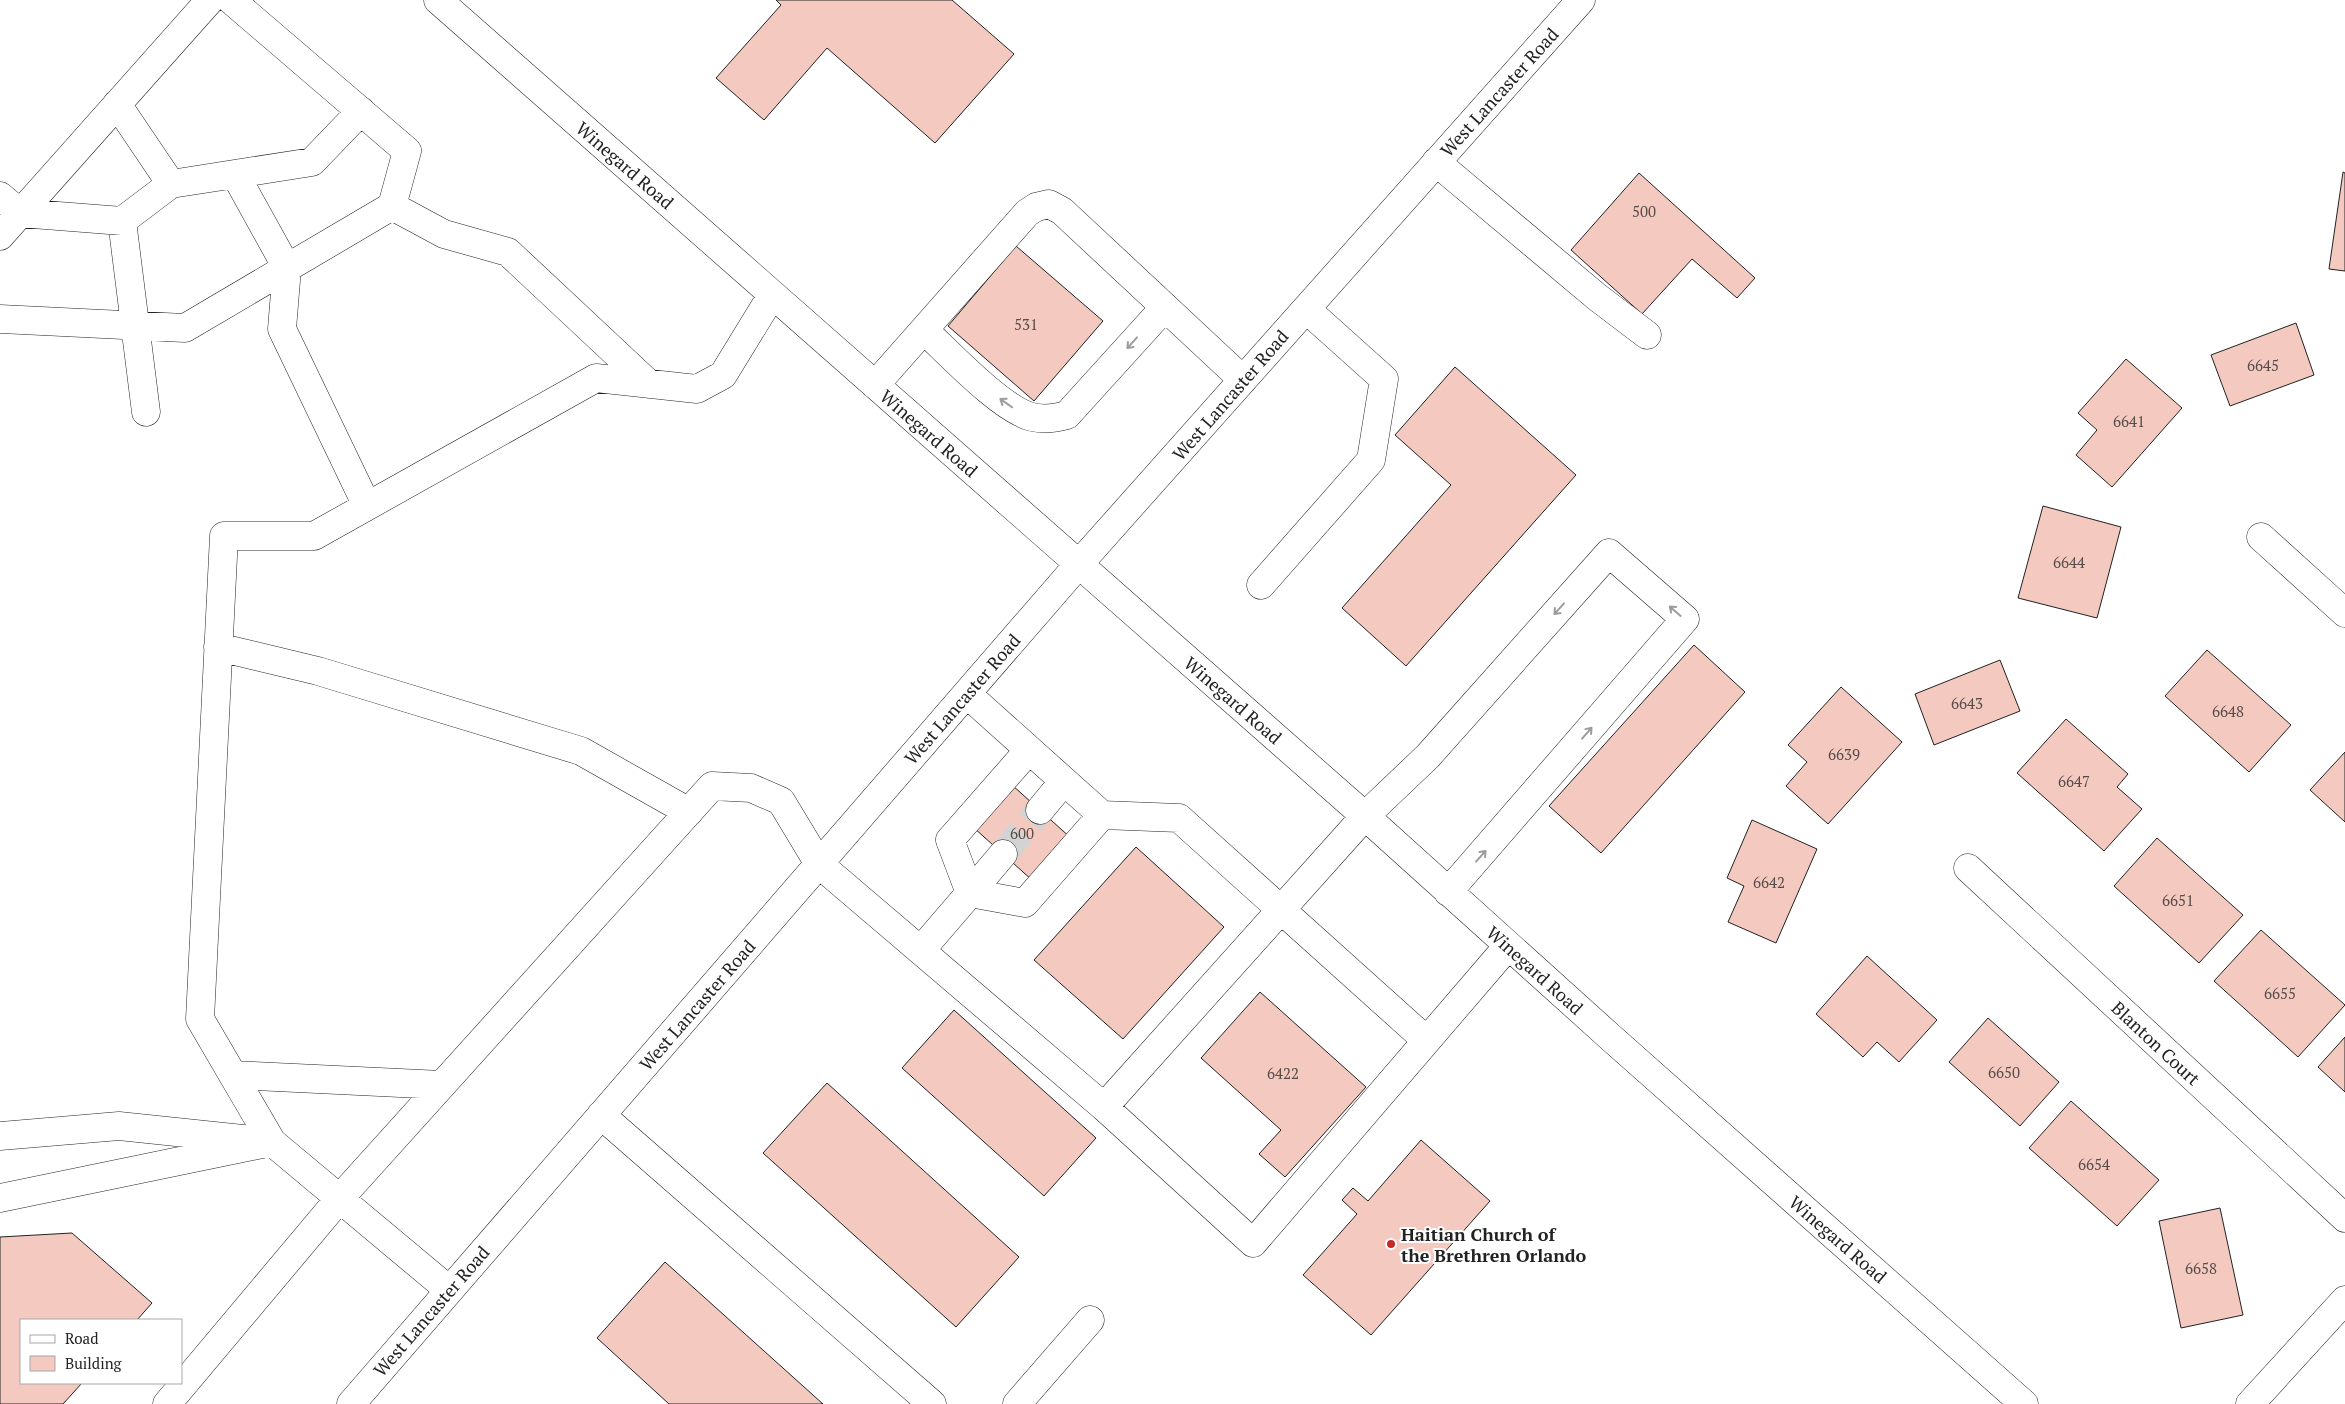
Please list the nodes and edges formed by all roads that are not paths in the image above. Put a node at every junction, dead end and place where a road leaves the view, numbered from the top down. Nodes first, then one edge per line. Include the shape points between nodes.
1 (210, 0) edge
2 (231, 0) edge
3 (438, 0) edge
4 (1581, 0) edge
5 (117, 104) junction
6 (361, 111) junction
7 (1436, 162) junction
8 (235, 174) junction
9 (171, 184) junction
10 (0, 196) edge
11 (392, 206) junction
12 (20, 213) junction
13 (122, 221) junction
14 (0, 236) edge
15 (287, 268) junction
16 (772, 295) junction
17 (1165, 307) junction
18 (1306, 308) junction
19 (0, 319) edge
20 (135, 326) junction
21 (924, 330) junction
22 (1647, 335) dead end
23 (1243, 380) junction
24 (648, 384) junction
25 (875, 385) junction
26 (146, 412) dead end
27 (367, 506) junction
28 (2261, 537) dead end
29 (1078, 565) junction
30 (1261, 585) dead end
31 (2345, 613) edge
32 (218, 647) junction
33 (967, 694) junction
34 (1029, 750) junction
35 (1064, 781) junction
36 (1040, 810) tunnel mouth
37 (689, 812) junction
38 (1102, 815) junction
39 (1365, 816) junction
40 (1003, 854) tunnel mouth
41 (819, 864) junction
42 (1968, 868) dead end
43 (1448, 892) junction
44 (970, 893) junction
45 (1280, 910) junction
46 (1508, 946) junction
47 (921, 950) junction
48 (1426, 1040) junction
49 (233, 1075) junction
50 (442, 1085) junction
51 (1104, 1107) junction
52 (601, 1115) junction
53 (0, 1136) edge
54 (272, 1142) junction
55 (0, 1198) edge
56 (340, 1198) junction
57 (2345, 1218) edge
58 (450, 1290) junction
59 (2345, 1300) edge
60 (1090, 1320) dead end
61 (167, 1404) edge
62 (351, 1404) edge
63 (932, 1404) edge
64 (1017, 1404) edge
65 (2024, 1404) edge
66 (2250, 1404) edge

1 - 5 street
2 - 6 street
3 - 16 street, Winegard Road
4 - 7 street, West Lancaster Road
5 - 9 street
5 - 12 street
6 - 8 street via 312,162
6 - 11 street via 407,151
7 - 18 street, West Lancaster Road
7 - 22 street
8 - 9 street
8 - 15 street
9 - 13 street
10 - 12 street
11 - 15 street
11 - 24 street via 444,234 508,252
12 - 13 street
12 - 14 street
13 - 20 street
15 - 20 street via 185,328
15 - 27 street via 282,329
16 - 24 street via 724,375 697,390
16 - 25 street, Winegard Road
17 -> 21 street via 1067,415 1054,418 1032,417 1019,412
17 - 21 street via 1062,211 1049,204 1027,212
17 - 23 street
18 - 23 street, West Lancaster Road
18 - 30 street via 1384,379 1371,460
19 - 20 street
20 - 26 street
21 - 25 street
23 - 29 street, West Lancaster Road
24 - 27 street via 596,378
25 - 29 street, Winegard Road
27 - 32 street via 314,536 224,536
28 - 31 street
29 - 33 street, West Lancaster Road
29 - 39 street, Winegard Road
32 - 37 street via 318,671 581,751
32 - 49 street via 200,1019
33 - 34 street
33 - 41 street, West Lancaster Road
34 - 35 street
34 - 44 street via 950,840
35 - 36 street
35 - 38 street
37 - 41 street via 712,786 751,788 781,801
37 - 50 street
38 - 44 street via 1026,903
38 - 45 street via 1179,818
39 - 43 street, Winegard Road
43 -> 39 street via 1684,619 1609,553 1428,756
39 - 45 street
40 - 44 street
41 - 47 street
41 - 52 street, West Lancaster Road
42 - 57 street, Blanton Court
43 - 46 street, Winegard Road
44 - 47 street
45 - 48 street
45 - 51 street
46 - 48 street
46 - 65 street, Winegard Road
47 - 51 street
48 - 51 street via 1253,1243
49 - 50 street
49 - 54 street
50 - 56 street
52 - 58 street, West Lancaster Road
52 - 63 street
53 - 54 street via 119,1126
54 - 55 street
54 - 56 street
56 - 58 street
56 - 61 street
58 - 62 street, West Lancaster Road
59 - 66 street
60 - 64 street

